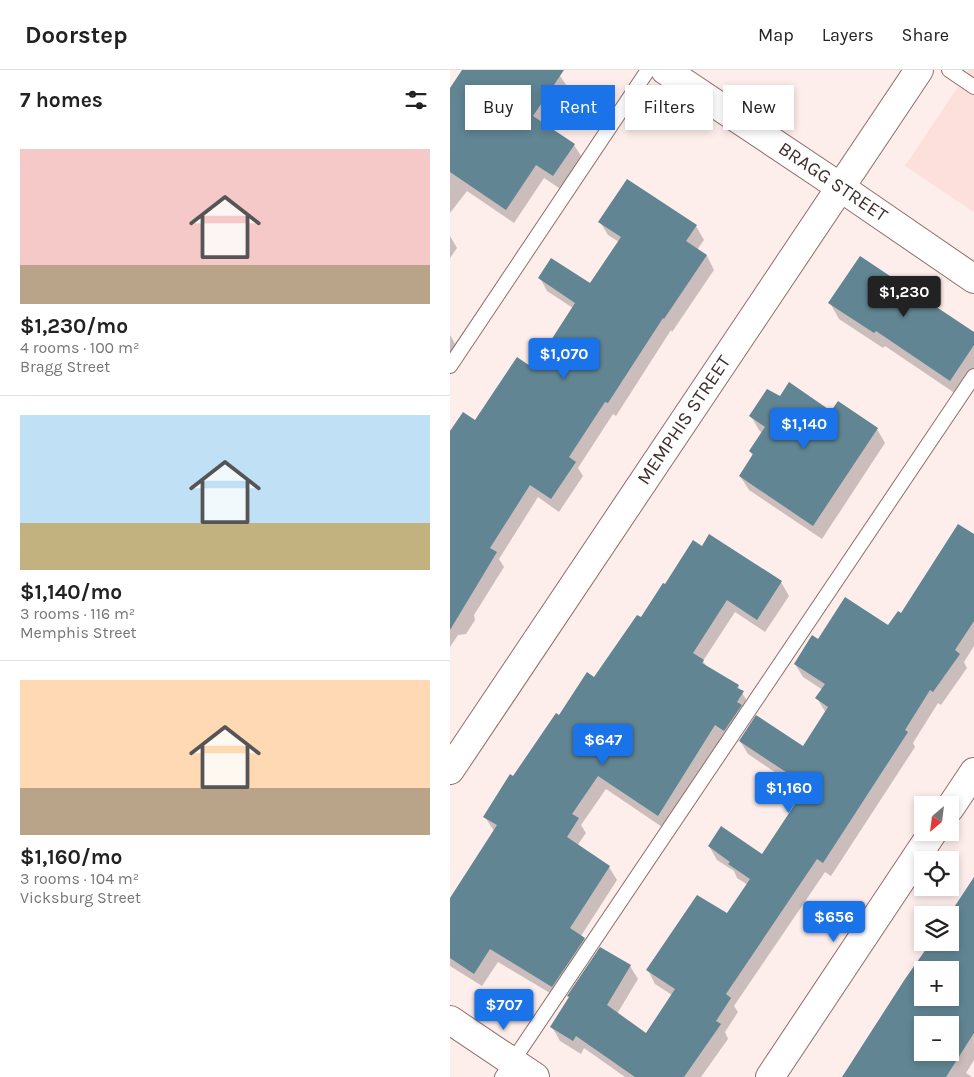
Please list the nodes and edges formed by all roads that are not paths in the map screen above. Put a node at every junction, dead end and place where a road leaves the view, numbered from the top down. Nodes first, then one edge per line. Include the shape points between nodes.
1 (648, 70) edge
2 (665, 70) edge
3 (919, 70) edge
4 (949, 70) edge
5 (974, 87) edge
6 (840, 187) junction
7 (974, 279) edge
8 (450, 366) edge
9 (974, 376) edge
10 (450, 770) edge
11 (974, 772) edge
12 (958, 796) edge
13 (927, 841) edge
14 (450, 1020) edge
15 (507, 1069) edge
16 (535, 1077) edge
17 (770, 1077) edge

1 - 8 lane
2 - 6 street, BRAGG STREET
3 - 6 street, MEMPHIS STREET
4 - 5 lane
6 - 7 street, BRAGG STREET
6 - 10 street, MEMPHIS STREET
9 - 15 lane
11 - 12 street
13 - 17 street
14 - 15 street
15 - 16 street

